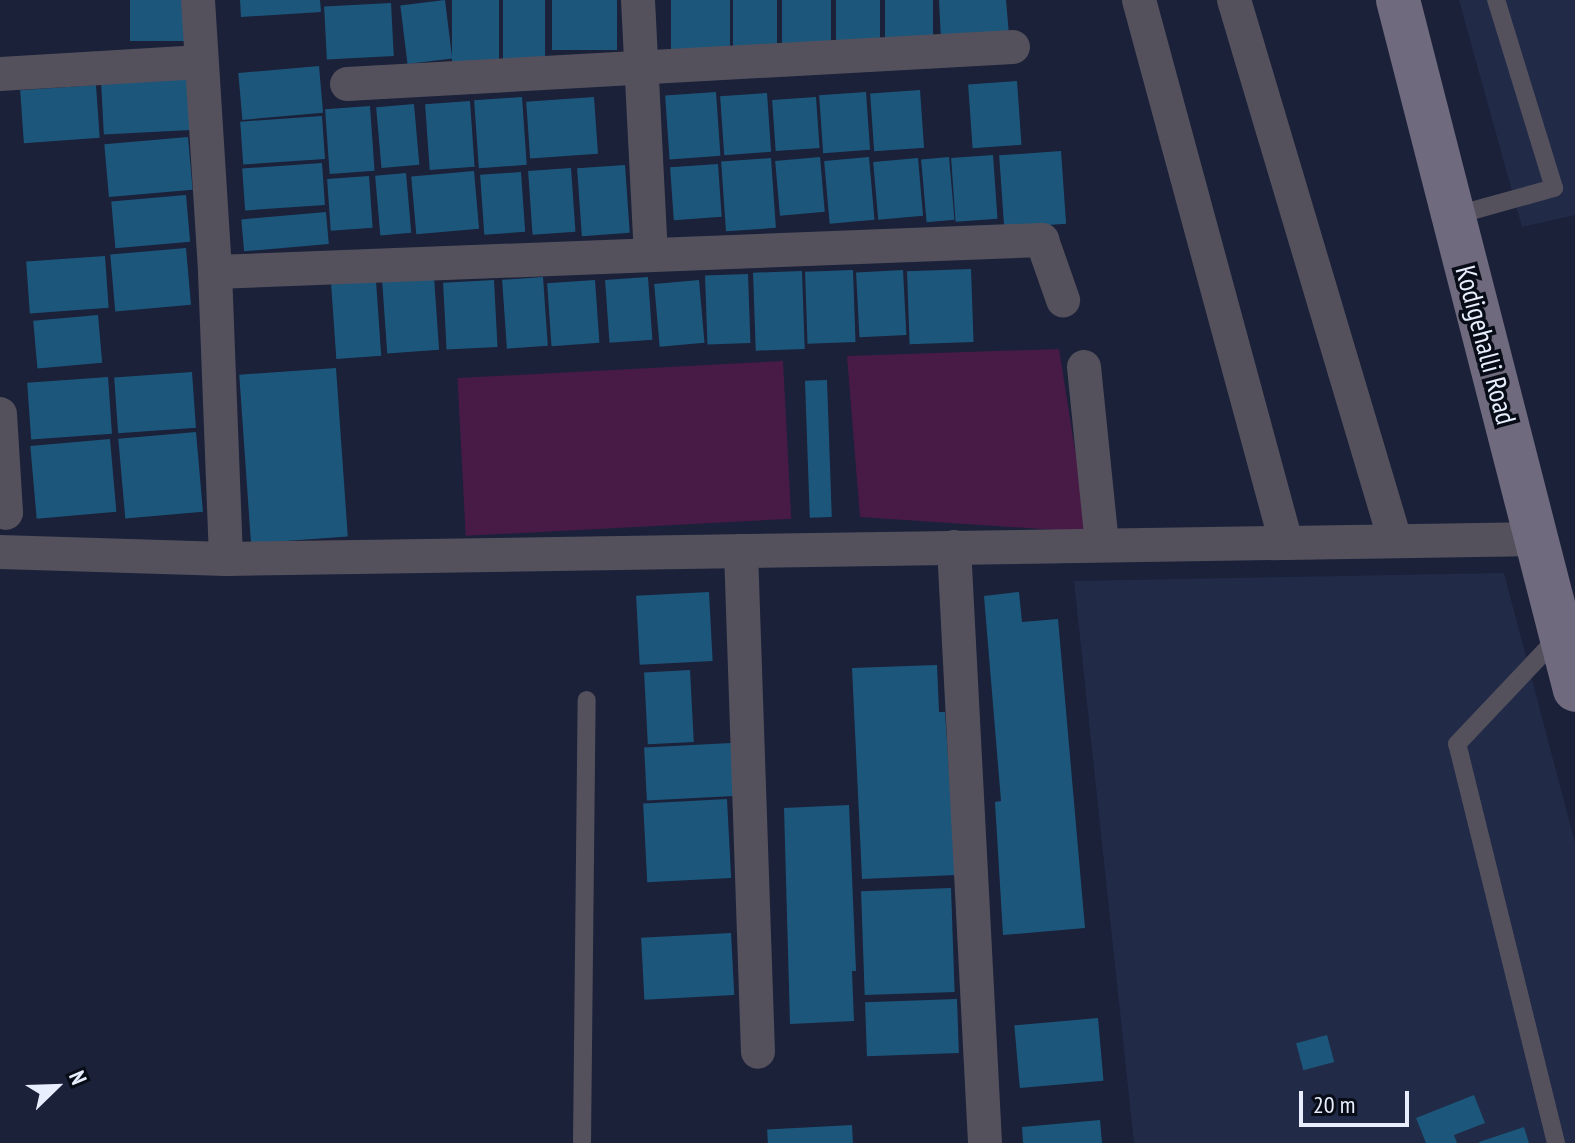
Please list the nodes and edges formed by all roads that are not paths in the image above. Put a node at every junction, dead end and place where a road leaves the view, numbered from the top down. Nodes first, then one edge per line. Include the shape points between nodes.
1 (198, 0) edge
2 (638, 0) edge
3 (1139, 0) edge
4 (1234, 0) edge
5 (1398, 0) edge
6 (1496, 0) edge
7 (1013, 47) dead end
8 (201, 62) junction
9 (641, 68) junction
10 (0, 74) edge
11 (347, 84) dead end
12 (1452, 216) junction
13 (651, 255) junction
14 (215, 272) junction
15 (1063, 300) dead end
16 (1084, 367) dead end
17 (0, 414) edge
18 (6, 513) dead end
19 (1537, 539) junction
20 (1395, 540) junction
21 (1286, 542) junction
22 (1102, 545) junction
23 (954, 547) junction
24 (741, 551) junction
25 (0, 552) edge
26 (226, 559) junction
27 (1561, 633) junction
28 (1575, 690) edge
29 (587, 700) dead end
30 (758, 1052) dead end
31 (582, 1143) edge
32 (985, 1143) edge
33 (1556, 1143) edge

1 - 8 street
2 - 9 street
3 - 21 street
4 - 20 street
5 - 12 main road, Kodigehalli Road
6 - 12 lane via 1554,188
7 - 9 street
8 - 10 street
8 - 14 street
9 - 11 street
9 - 13 street
12 - 19 main road, Kodigehalli Road
13 - 14 street
13 - 15 street via 1042,240
14 - 26 street
16 - 22 street
17 - 18 street
19 - 20 street
19 - 27 main road, Kodigehalli Road
20 - 21 street
21 - 22 street
22 - 23 street
23 - 24 street
23 - 32 street
24 - 26 street
24 - 30 street
25 - 26 street
27 - 28 main road, Kodigehalli Road
27 - 33 lane via 1457,744
29 - 31 lane

